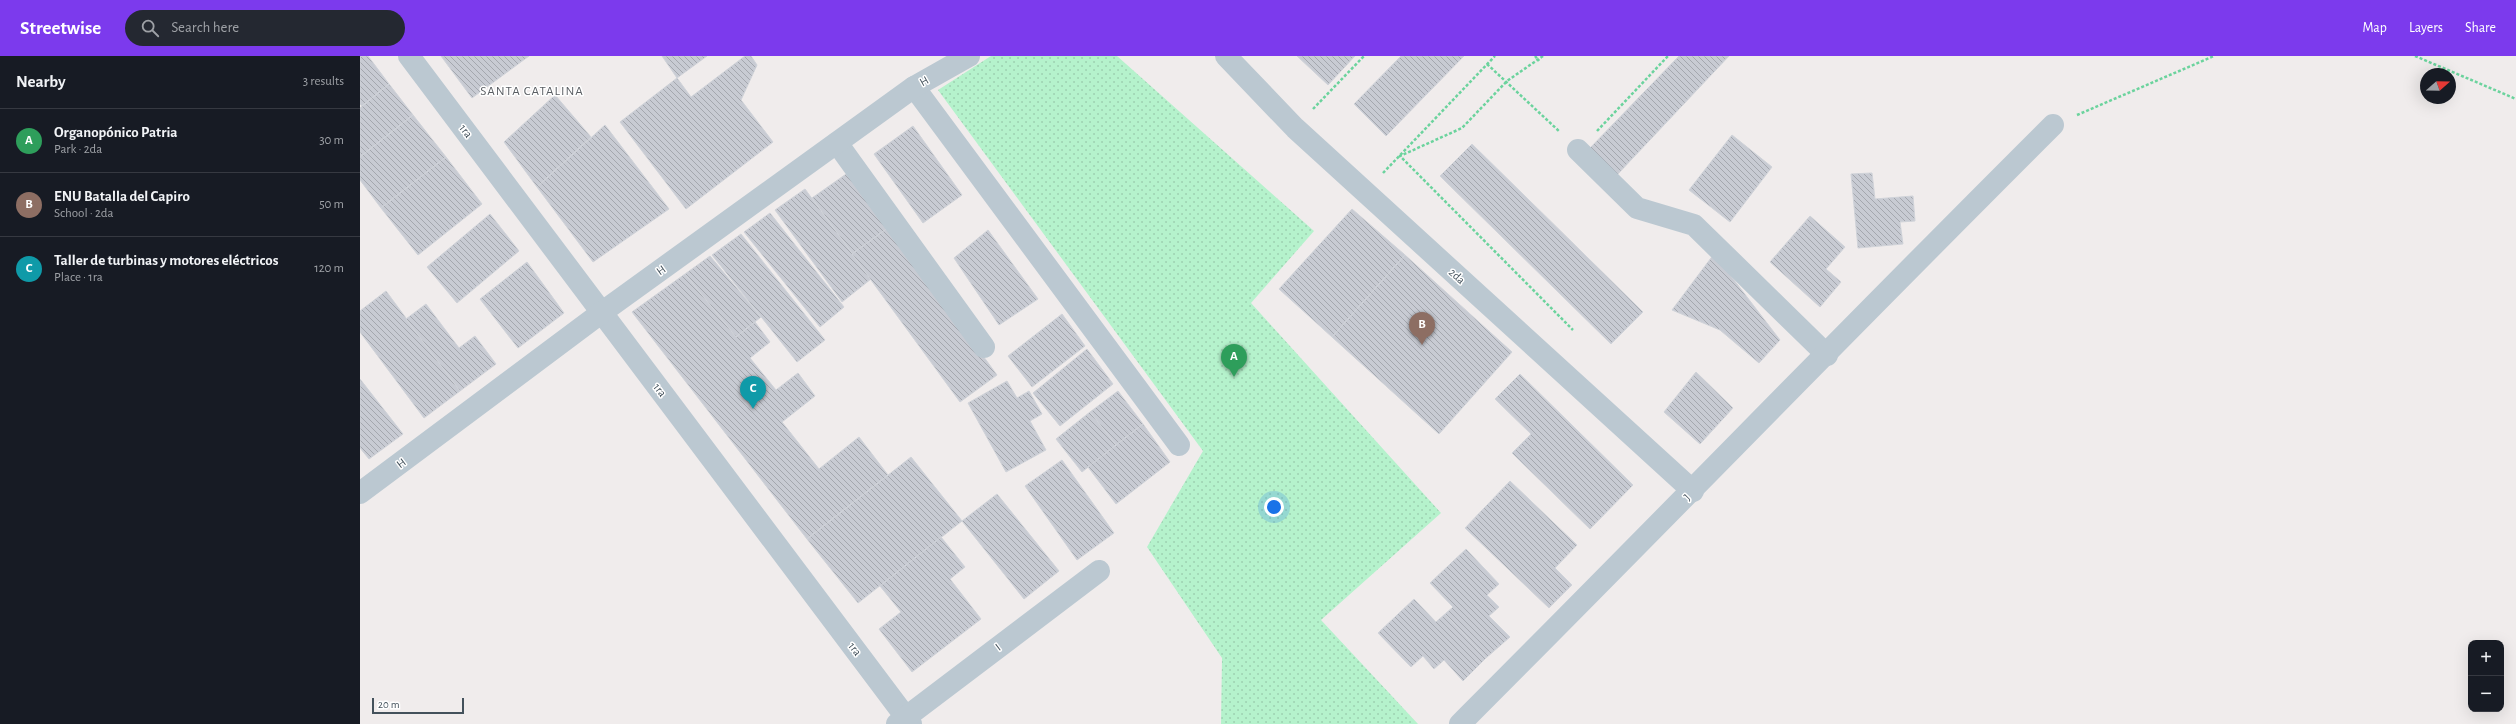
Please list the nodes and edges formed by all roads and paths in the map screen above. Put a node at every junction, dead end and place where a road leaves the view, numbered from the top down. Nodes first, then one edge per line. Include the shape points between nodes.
1 (410, 56) edge
2 (968, 56) edge
3 (1226, 56) edge
4 (1364, 56) edge
5 (1495, 56) edge
6 (1535, 56) edge
7 (1543, 56) edge
8 (1668, 56) edge
9 (2214, 56) edge
10 (2415, 56) edge
11 (1539, 61) junction
12 (1487, 64) junction
13 (1507, 81) junction
14 (914, 87) junction
15 (2516, 99) edge
16 (2053, 125) joint
17 (1295, 128) junction
18 (837, 143) junction
19 (1578, 150) junction
20 (1400, 156) junction
21 (1366, 192) junction
22 (601, 313) junction
23 (1573, 330) dead end
24 (984, 347) dead end
25 (1826, 355) junction
26 (1179, 445) dead end
27 (1693, 491) junction
28 (360, 493) edge
29 (1098, 571) dead end
30 (905, 722) edge
31 (1460, 724) edge

1 - 22 street, 1ra
2 - 14 street, H
3 - 17 street, 2da
4 - 17 path
5 - 12 path
6 - 11 path
7 - 11 path
8 - 19 path
9 - 16 path
10 - 15 path
11 - 13 path
12 - 13 path
12 - 20 path
13 - 19 path
13 - 20 path via 1462,128
14 - 18 street, H
14 - 26 street
16 - 25 street, J
17 - 21 street, 2da
18 - 22 street, H
18 - 24 street
19 - 25 street via 1637,208 1694,225
20 - 21 path
20 - 23 path
21 - 27 street, 2da
22 - 28 street, H
22 - 30 street, 1ra
25 - 27 street, J
27 - 31 street, J
29 - 30 street, I

